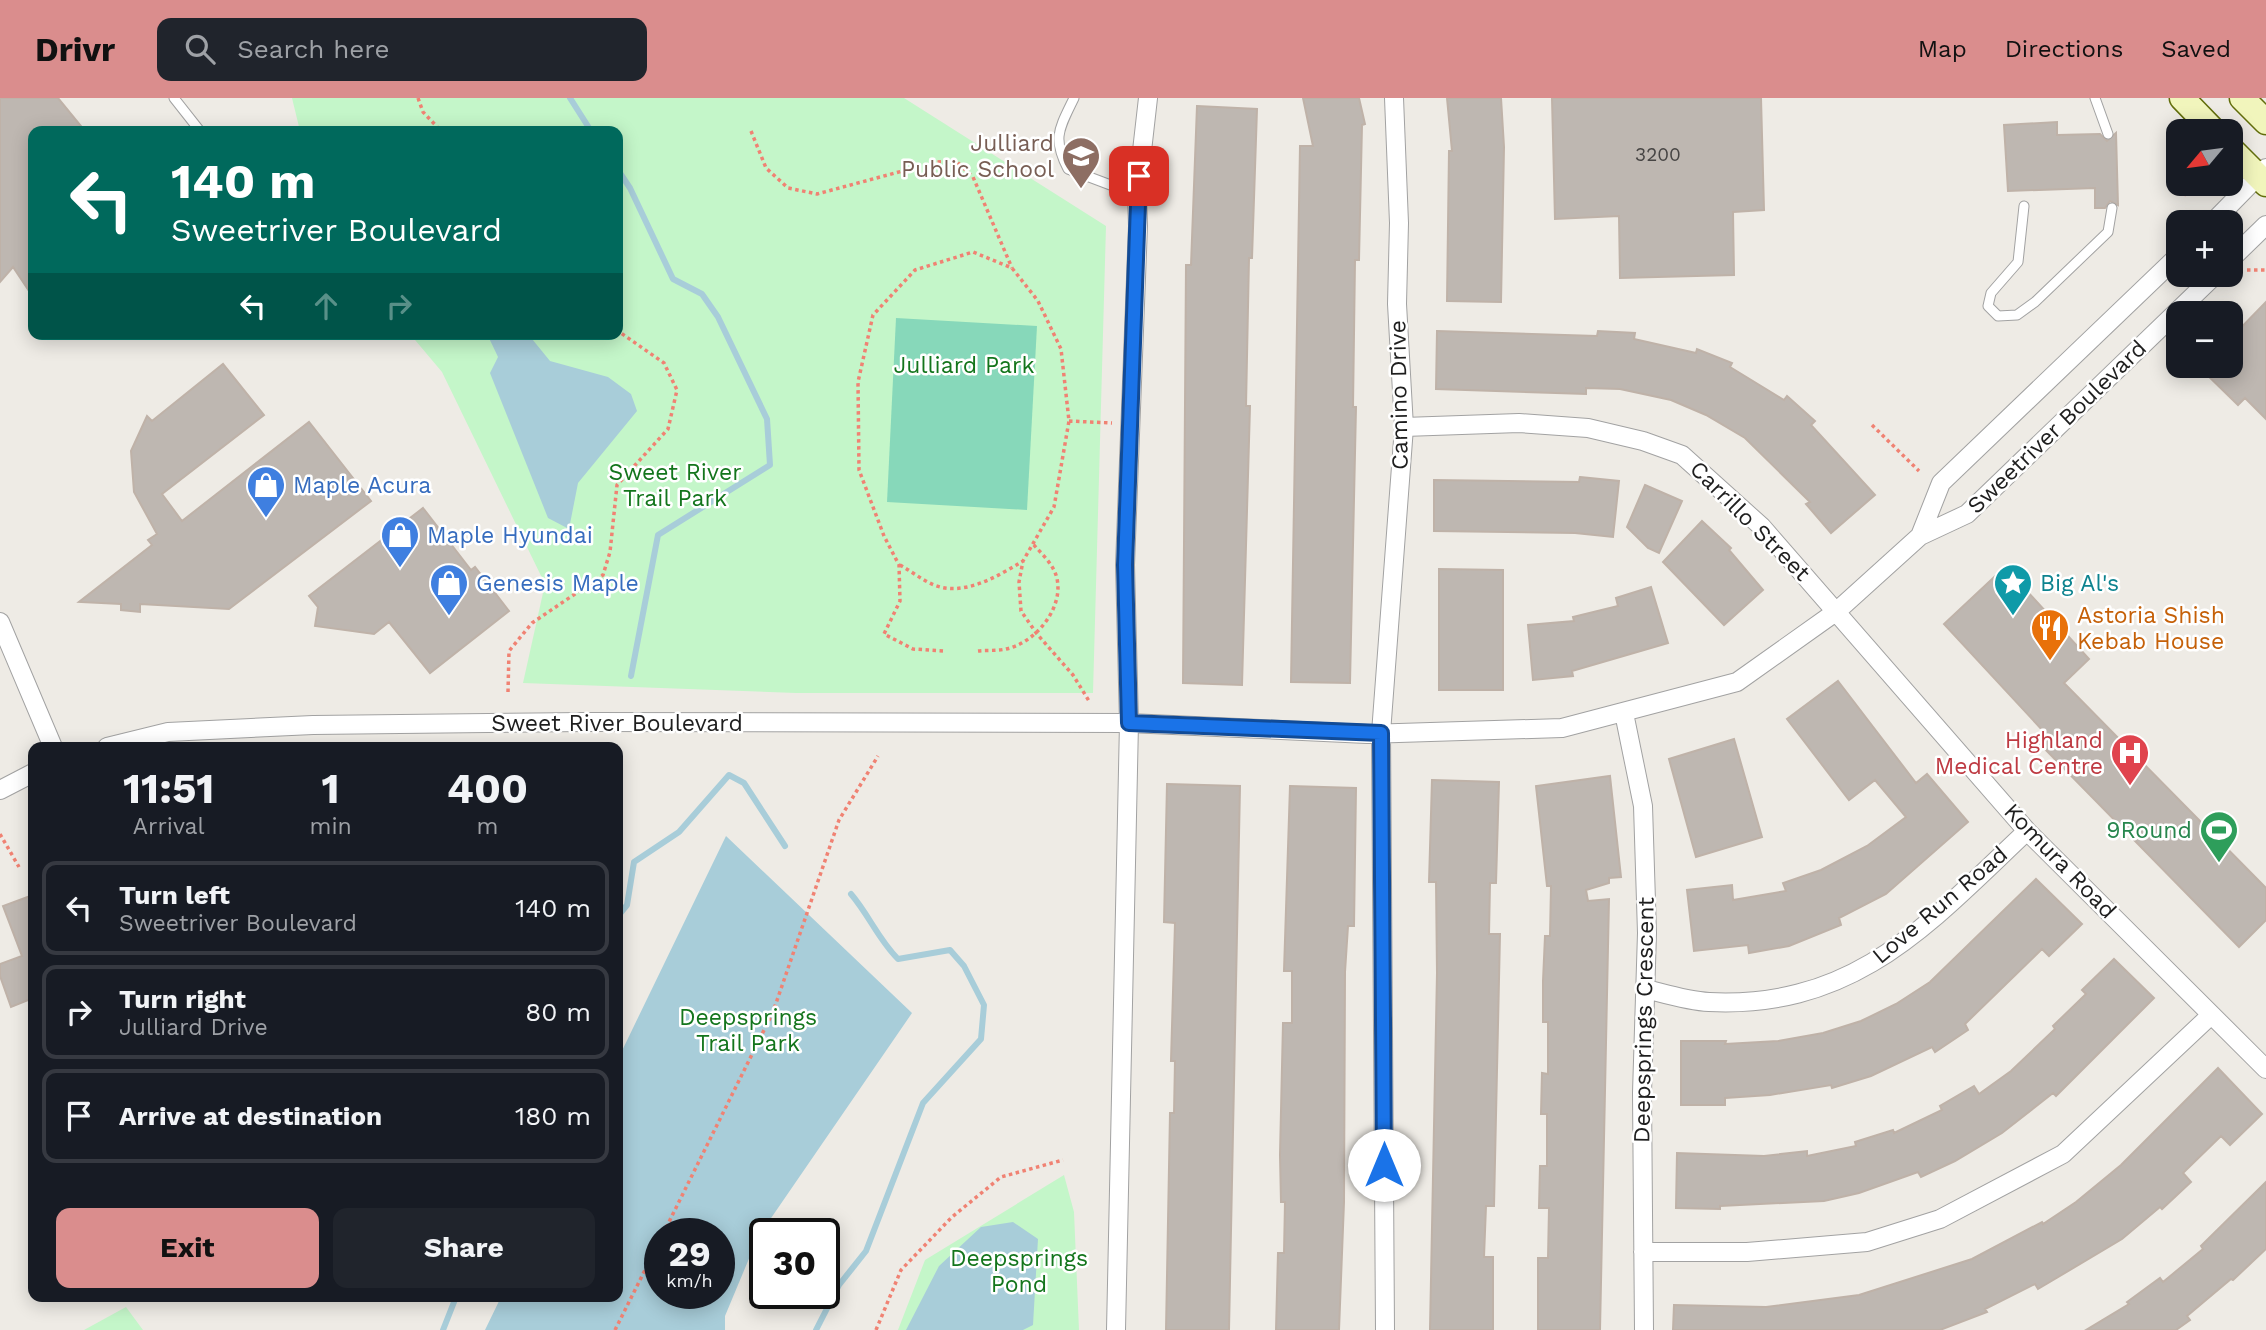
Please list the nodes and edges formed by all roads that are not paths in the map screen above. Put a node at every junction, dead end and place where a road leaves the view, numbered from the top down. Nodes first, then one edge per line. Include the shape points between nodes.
1 (174, 98) edge
2 (1074, 98) edge
3 (1148, 98) edge
4 (1394, 98) edge
5 (2095, 98) edge
6 (2182, 98) edge
7 (2242, 98) edge
8 (2202, 119) edge
9 (2266, 122) edge
10 (196, 126) edge
11 (2108, 134) dead end
12 (2244, 160) edge
13 (2264, 176) edge
14 (1137, 195) junction
15 (2024, 206) dead end
16 (2112, 208) dead end
17 (2226, 210) edge
18 (2266, 225) edge
19 (2243, 247) edge
20 (2166, 267) edge
21 (2203, 287) edge
22 (1404, 428) junction
23 (1920, 536) junction
24 (1837, 611) junction
25 (0, 622) edge
26 (1623, 713) junction
27 (1129, 723) junction
28 (1381, 733) junction
29 (51, 742) edge
30 (127, 742) edge
31 (28, 776) edge
32 (0, 790) edge
33 (2027, 831) junction
34 (1646, 989) junction
35 (2210, 1016) junction
36 (2266, 1069) edge
37 (1643, 1252) junction
38 (1116, 1330) edge
39 (1385, 1330) edge
40 (1644, 1330) edge

1 - 10 lane
2 - 14 lane via 1062,122 1058,148 1068,169
3 - 14 street
4 - 22 street, Camino Drive
5 - 11 lane
6 - 8 main road
7 - 9 main road
12 - 13 main road
13 - 17 street
14 - 27 street via 1125,565
15 - 16 lane via 2018,262 1991,293 1988,306 1998,316 2017,315 2035,302 2108,232
18 - 19 street
20 - 23 street, Sweetriver Boulevard via 1941,483
21 - 23 street, Sweetriver Boulevard via 1967,514
22 - 24 street, Carrillo Street via 1519,423 1588,428 1682,455 1762,527
22 - 28 street, Camino Drive
23 - 24 street, Sweetriver Boulevard
24 - 26 street, Sweetriver Boulevard via 1737,682
24 - 33 street, Komura Road
25 - 29 street
26 - 28 street, Sweetriver Boulevard via 1562,728
26 - 34 street, Deepsprings Crescent via 1643,806
27 - 28 street, Sweetriver Boulevard
27 - 30 street, Sweet River Boulevard via 282,726 168,732
27 - 38 street
28 - 39 street, Camino Drive
31 - 32 street
33 - 34 street, Love Run Road via 1885,958 1829,986 1765,999 1708,1002
33 - 35 street, Komura Road
34 - 37 street, Deepsprings Crescent
35 - 36 street, Komura Road
35 - 37 street via 2063,1154 1940,1219 1867,1242 1747,1252
37 - 40 street, Deepsprings Crescent

